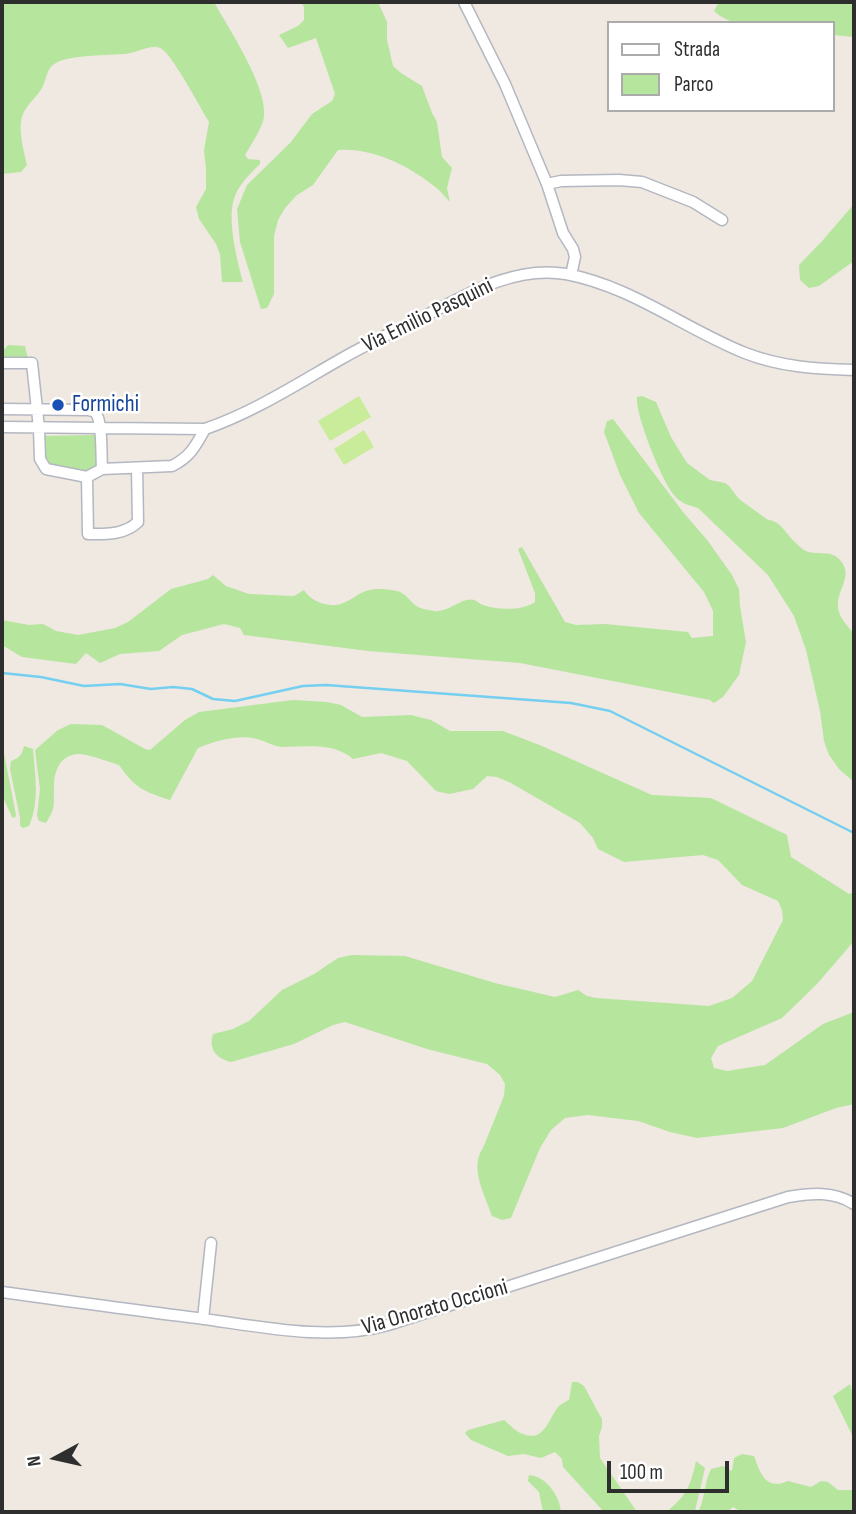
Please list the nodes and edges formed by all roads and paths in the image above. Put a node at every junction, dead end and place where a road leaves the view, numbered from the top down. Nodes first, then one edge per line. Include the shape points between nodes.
1 (464, 2) edge
2 (547, 184) junction
3 (722, 220) dead end
4 (571, 275) junction
5 (2, 363) edge
6 (854, 370) edge
7 (2, 409) edge
8 (37, 409) junction
9 (2, 427) edge
10 (39, 428) junction
11 (100, 428) junction
12 (205, 429) junction
13 (137, 468) junction
14 (102, 469) junction
15 (87, 477) junction
16 (854, 1204) edge
17 (211, 1243) dead end
18 (2, 1292) edge
19 (203, 1319) junction

1 - 2 street
2 - 3 street via 642,182 693,202
2 - 4 street via 573,249
4 - 6 street, Via Emilio Pasquini via 650,305 756,357 794,366
4 - 12 street, Via Emilio Pasquini via 527,274 491,284 344,357 270,401
5 - 8 street via 32,363
7 - 8 street
8 - 10 street
8 - 11 street via 89,410 97,416
9 - 10 street, Via Emilio Pasquini
10 - 11 street, Via Emilio Pasquini
10 - 15 street via 40,459 46,469
11 - 12 street, Via Emilio Pasquini
11 - 14 street
12 - 13 street via 181,462
13 - 14 street
13 - 15 street via 138,522 113,534 88,534
14 - 15 street
16 - 19 street, Via Onorato Occioni via 822,1194 788,1198 362,1331 315,1332
17 - 19 street
18 - 19 street, Via Onorato Occioni

